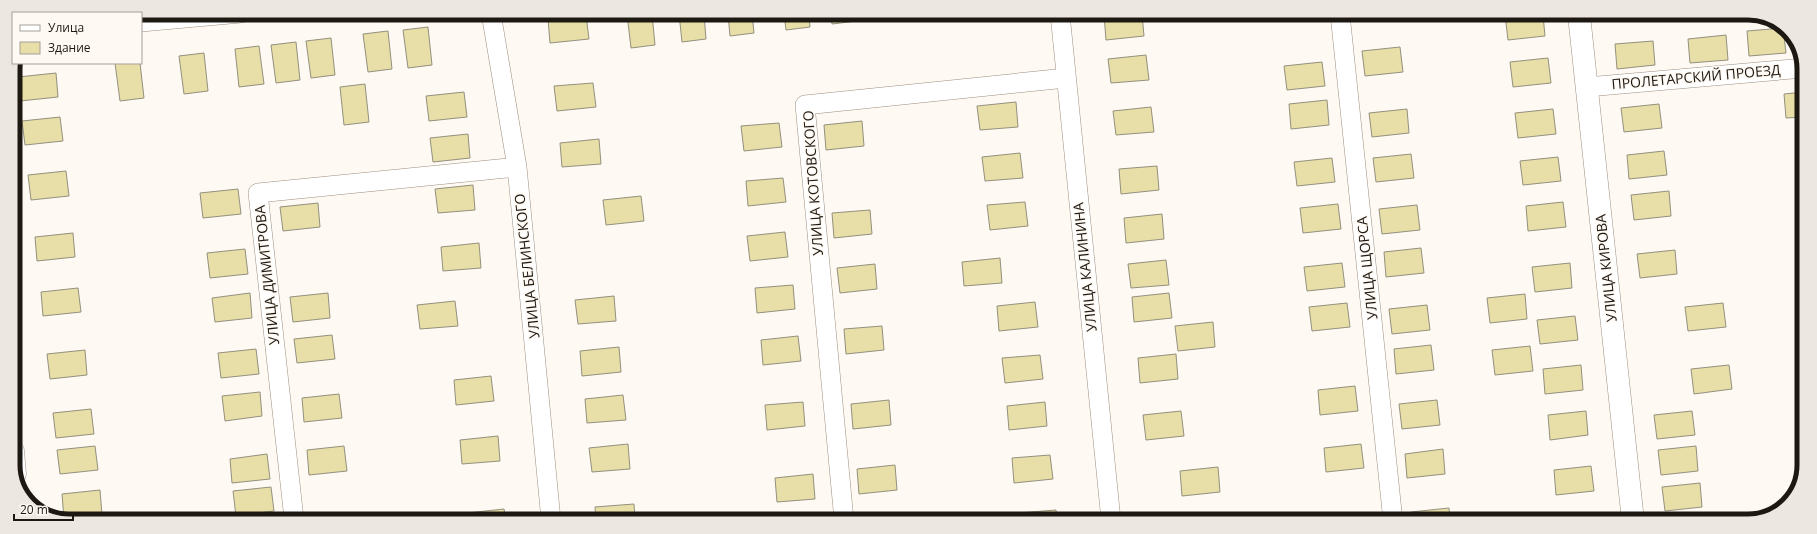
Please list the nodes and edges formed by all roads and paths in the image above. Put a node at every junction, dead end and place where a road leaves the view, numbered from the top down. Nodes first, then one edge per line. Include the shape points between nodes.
1 (163, 20) edge
2 (493, 20) edge
3 (1061, 20) edge
4 (1341, 20) edge
5 (1580, 20) edge
6 (142, 22) edge
7 (1797, 69) edge
8 (1066, 78) junction
9 (1587, 87) junction
10 (517, 167) junction
11 (293, 514) edge
12 (550, 514) edge
13 (843, 514) edge
14 (1110, 514) edge
15 (1392, 514) edge
16 (1632, 514) edge

1 - 6 street
2 - 10 street, УЛИЦА БЕЛИНСКОГО
3 - 8 street, УЛИЦА КАЛИНИНА
4 - 15 street, УЛИЦА ЩОРСА
5 - 9 street, УЛИЦА КИРОВА
7 - 9 street, ПРОЛЕТАРСКИЙ ПРОЕЗД
8 - 13 street, УЛИЦА КОТОВСКОГО via 804,106
8 - 14 street, УЛИЦА КАЛИНИНА
9 - 16 street, УЛИЦА КИРОВА
10 - 11 street, УЛИЦА ДИМИТРОВА via 258,193
10 - 12 street, УЛИЦА БЕЛИНСКОГО

